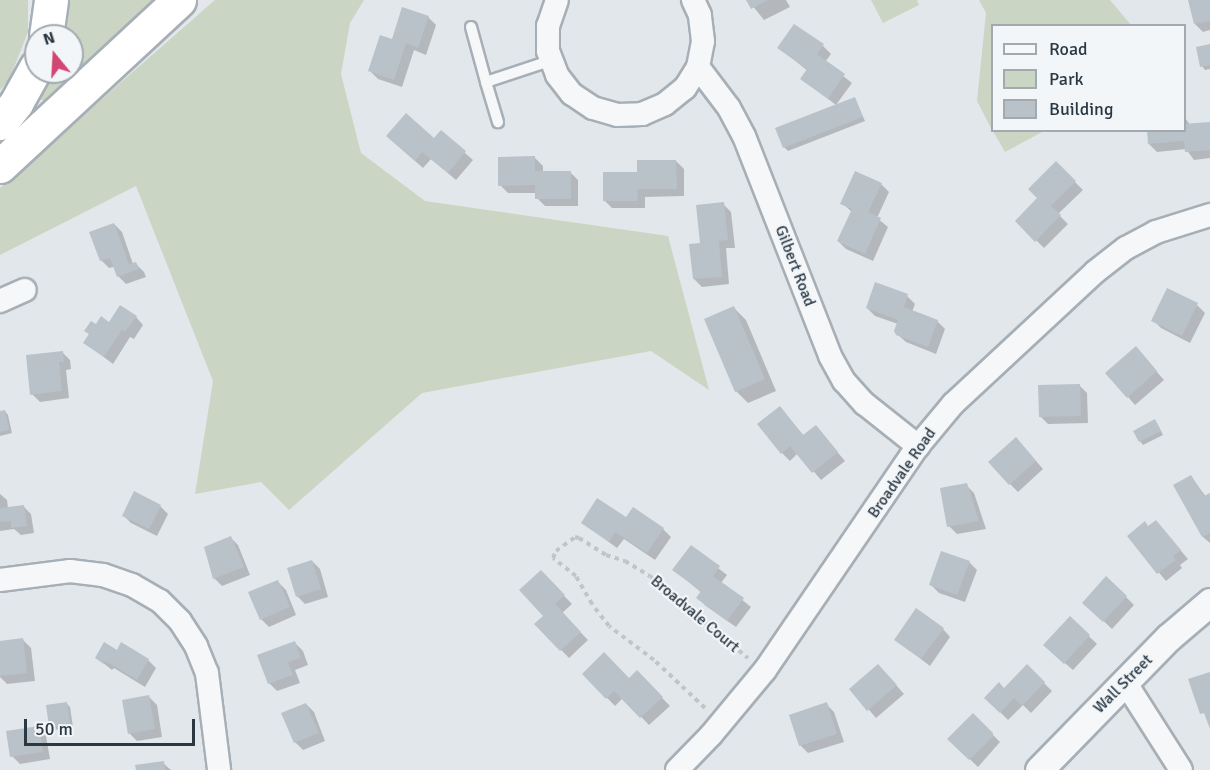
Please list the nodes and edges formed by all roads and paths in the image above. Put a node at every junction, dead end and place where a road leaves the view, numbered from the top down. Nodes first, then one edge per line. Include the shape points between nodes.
1 (51, 0) edge
2 (178, 0) edge
3 (557, 0) edge
4 (693, 0) edge
5 (48, 24) edge
6 (471, 27) dead end
7 (552, 60) junction
8 (698, 67) junction
9 (486, 82) junction
10 (27, 84) edge
11 (498, 122) dead end
12 (0, 123) edge
13 (0, 166) edge
14 (1210, 215) edge
15 (25, 290) dead end
16 (0, 301) edge
17 (918, 446) junction
18 (0, 580) edge
19 (1210, 602) edge
20 (765, 670) junction
21 (1125, 682) junction
22 (721, 723) junction
23 (219, 770) edge
24 (677, 770) edge
25 (1039, 770) edge
26 (1181, 770) edge

1 - 5 highway
2 - 13 highway
3 - 7 street via 548,26
4 - 8 street via 700,15 703,41
6 - 9 lane
7 - 8 street via 557,75 572,94 593,108 617,115 642,114 665,104 685,88
7 - 9 lane
8 - 17 street, Gilbert Road via 729,108 744,136 830,356 844,381 865,404
9 - 11 lane
10 - 12 highway
14 - 17 street, Broadvale Road via 1156,232 1126,248 1095,272 962,396
15 - 16 street
17 - 20 street, Broadvale Road
18 - 23 street via 70,571 103,575 132,585 160,602 180,621 207,673
19 - 21 street, Wall Street
20 - 22 street, Broadvale Road
20 - 22 path, Broadvale Court via 650,576 579,538 574,537 556,551 553,558 576,576 609,626 654,660
21 - 25 street, Wall Street
21 - 26 street
22 - 24 street, Broadvale Road

